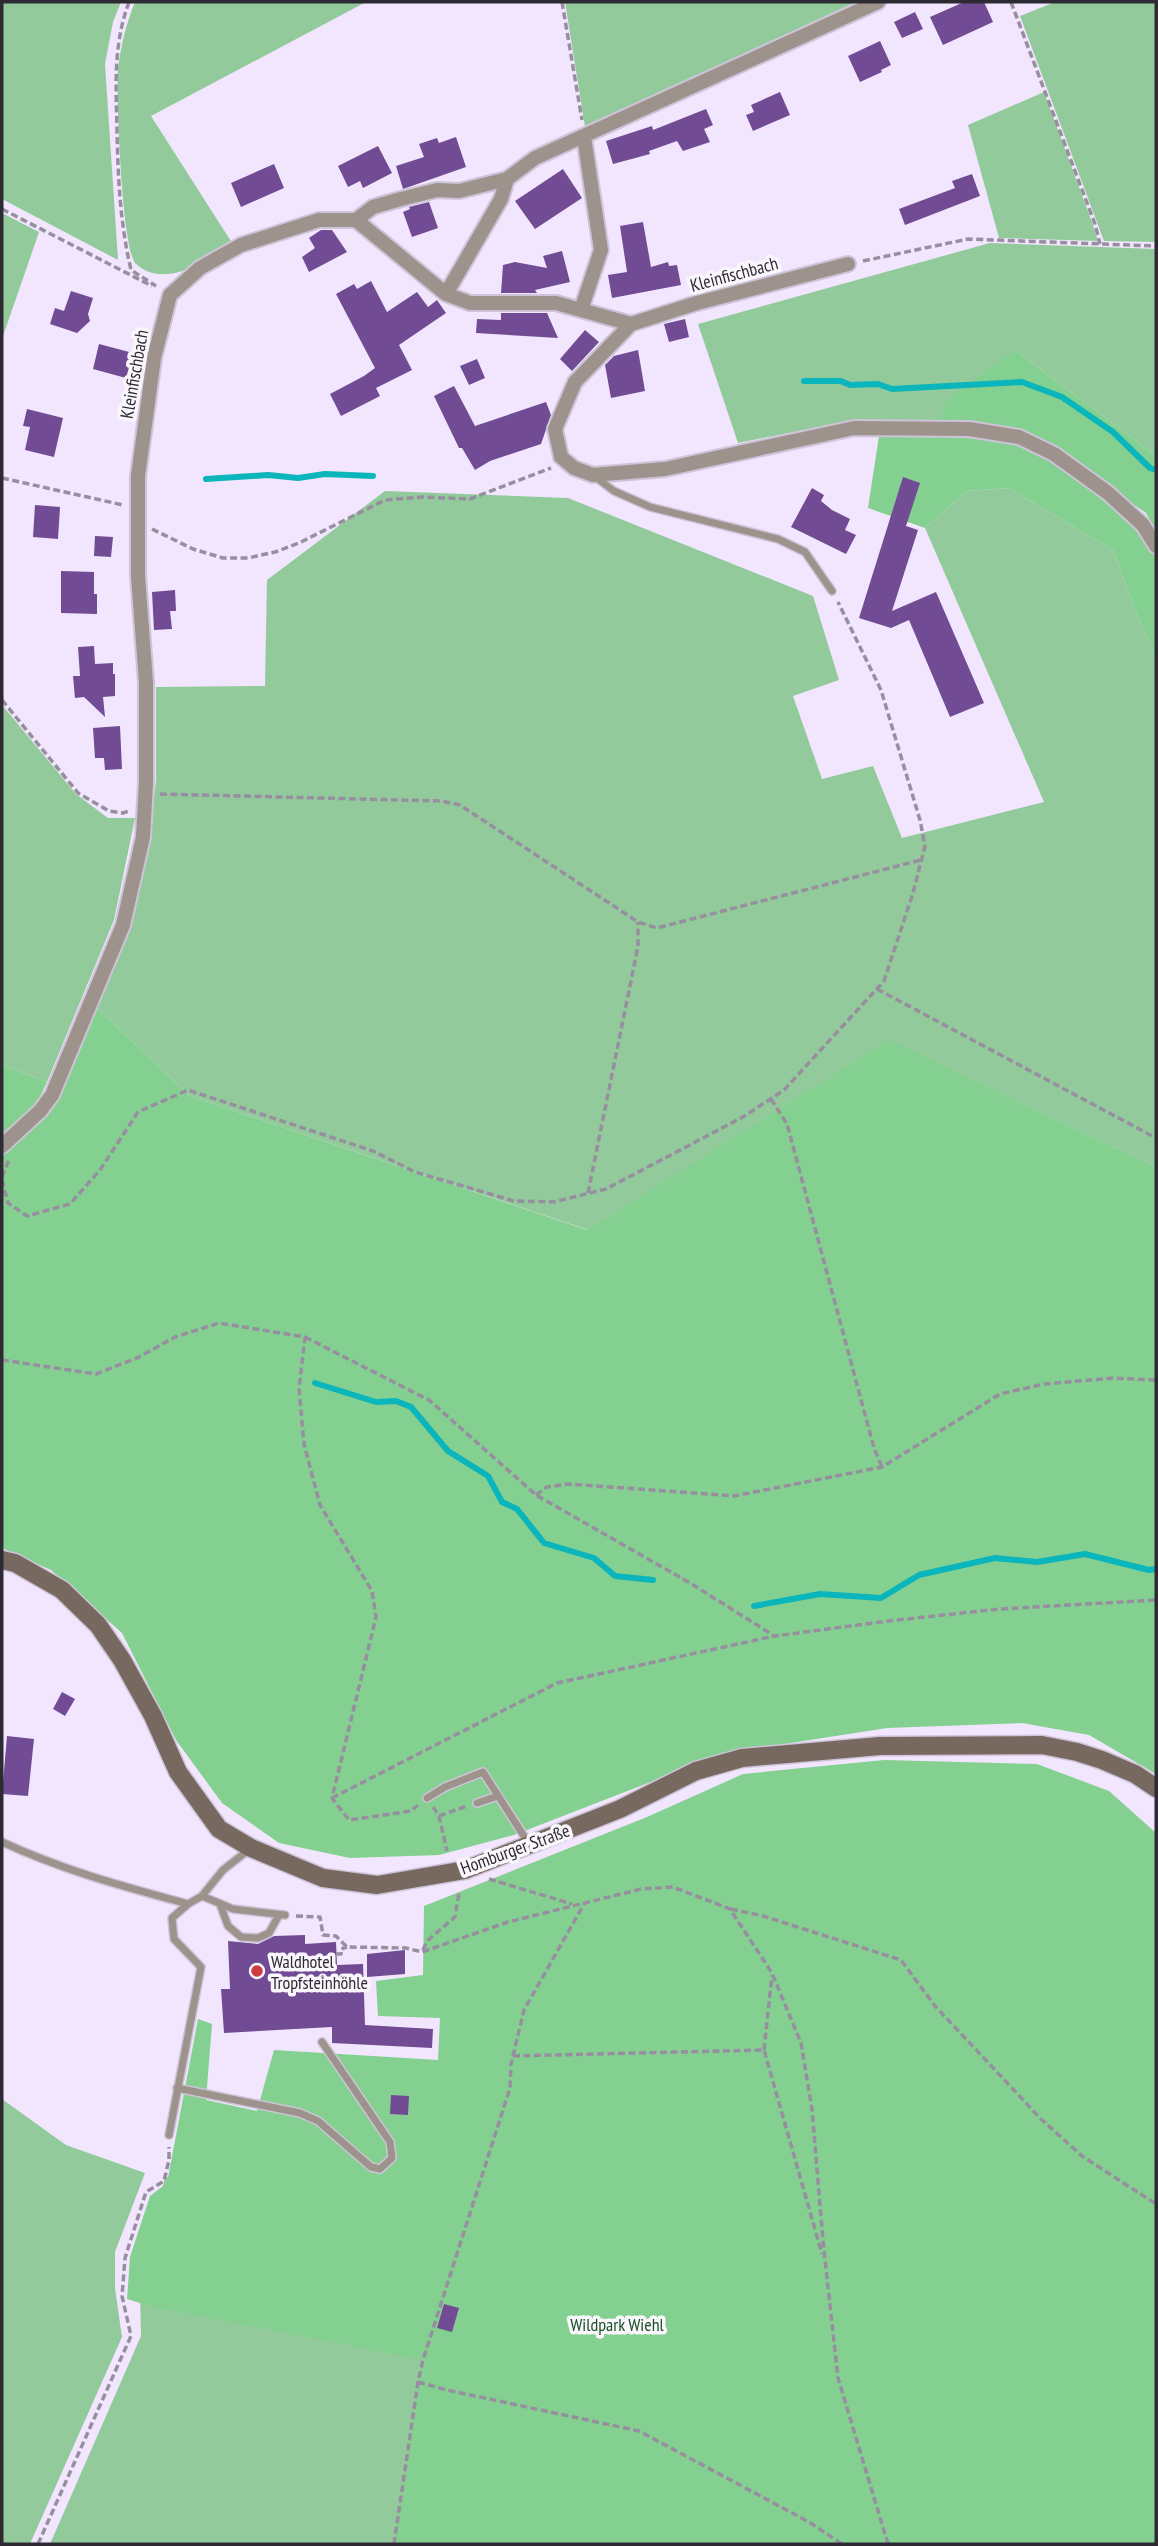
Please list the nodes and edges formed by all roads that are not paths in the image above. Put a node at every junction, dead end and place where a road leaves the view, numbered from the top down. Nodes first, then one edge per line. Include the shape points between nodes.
1 (878, 2) edge
2 (584, 137) junction
3 (507, 179) junction
4 (356, 220) junction
5 (848, 264) road end
6 (446, 294) junction
7 (581, 310) junction
8 (631, 324) junction
9 (593, 475) junction
10 (1156, 546) edge
11 (832, 591) road end
12 (2, 1146) edge
13 (2, 1560) edge
14 (1156, 1788) edge
15 (498, 1796) junction
16 (427, 1798) road end
17 (477, 1803) road end
18 (2, 1842) edge
19 (530, 1845) junction
20 (251, 1848) junction
21 (202, 1896) junction
22 (188, 1904) junction
23 (220, 1904) junction
24 (322, 2042) dead end
25 (177, 2088) junction
26 (169, 2135) road end

1 - 2 street
2 - 3 street via 535,158
2 - 7 street via 601,250
3 - 4 street via 459,191 437,190 373,207
3 - 6 street via 501,199
4 - 6 street
4 - 12 street, Kleinfischbach via 319,220 241,245 200,268 170,295 154,358 138,476 138,576 146,682 143,837 123,925 52,1095
5 - 8 street, Kleinfischbach
6 - 7 street via 470,303 556,303
7 - 8 street
8 - 9 street, Kleinfischbach via 575,382 555,429 561,457
9 - 10 street via 665,469 855,428 982,431 1019,438 1054,454 1117,501
9 - 11 lane via 614,491 650,507 778,539 805,552
13 - 20 main road, Homburger Straße via 62,1590 98,1625 153,1716 178,1772 219,1829
14 - 19 main road, Homburger Straße via 1102,1760 1042,1745 880,1746 743,1758 696,1771 620,1809
15 - 16 lane via 483,1772
15 - 17 lane
15 - 19 lane
18 - 22 lane via 100,1881
19 - 20 main road, Homburger Straße via 465,1870 388,1884 323,1878
20 - 21 lane via 223,1870
21 - 22 lane
21 - 23 lane
22 - 25 lane via 172,1918 174,1939 201,1967
23 - 23 lane via 233,1909 282,1915 270,1933 241,1937 228,1926
24 - 25 lane via 390,2141 392,2158 380,2169 371,2167 318,2121 300,2113
25 - 26 lane

